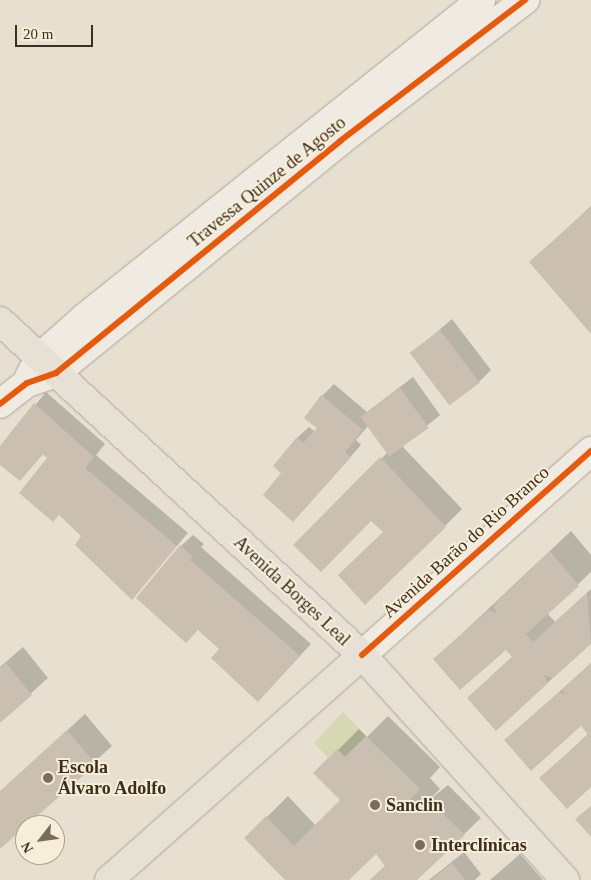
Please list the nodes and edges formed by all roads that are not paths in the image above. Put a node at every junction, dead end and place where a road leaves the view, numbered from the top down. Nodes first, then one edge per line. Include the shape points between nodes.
1 (481, 0) edge
2 (514, 3) edge
3 (333, 133) junction
4 (0, 321) edge
5 (47, 365) junction
6 (0, 404) edge
7 (591, 451) edge
8 (362, 655) junction
9 (109, 880) edge
10 (565, 880) edge

1 - 3 street, Travessa Quinze de Agosto
2 - 3 street, Travessa Quinze de Agosto
3 - 5 street, Travessa Quinze de Agosto
4 - 5 main road, Avenida Borges Leal
5 - 6 street, Travessa Quinze de Agosto
5 - 8 main road, Avenida Borges Leal
7 - 8 street, Avenida Barão do Rio Branco
8 - 9 main road, Avenida Barão do Rio Branco
8 - 10 main road, Avenida Borges Leal

